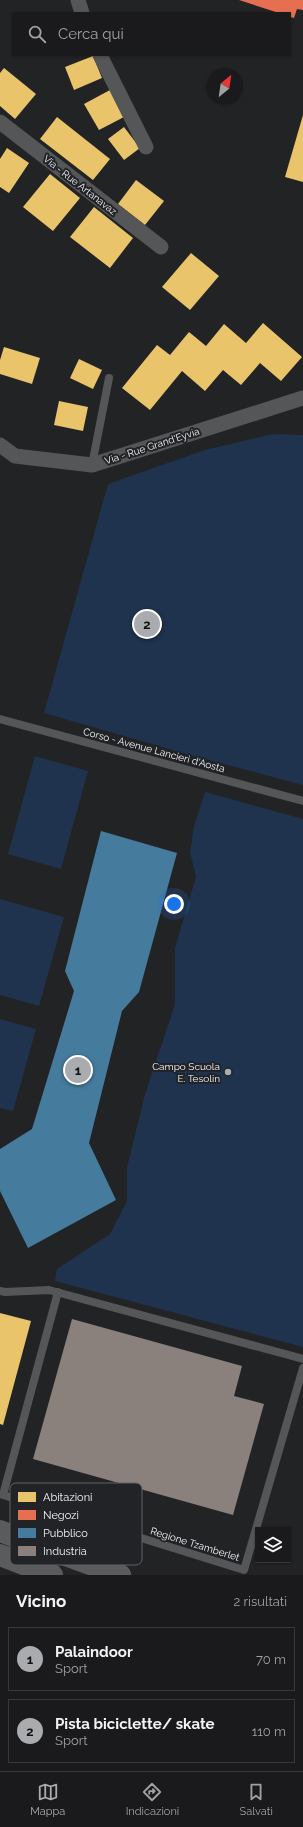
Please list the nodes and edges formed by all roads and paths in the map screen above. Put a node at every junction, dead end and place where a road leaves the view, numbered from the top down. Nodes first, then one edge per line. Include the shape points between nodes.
1 (78, 0) edge
2 (82, 12) edge
3 (100, 56) edge
4 (0, 122) edge
5 (146, 147) dead end
6 (161, 247) dead end
7 (109, 378) dead end
8 (303, 398) edge
9 (0, 445) edge
10 (92, 465) junction
11 (0, 719) edge
12 (303, 800) edge
13 (0, 1291) edge
14 (58, 1292) junction
15 (303, 1359) edge
16 (303, 1368) edge
17 (10, 1498) edge
18 (0, 1531) edge
19 (10, 1535) edge
20 (142, 1538) edge
21 (0, 1555) edge
22 (10, 1559) edge
23 (26, 1565) edge
24 (93, 1565) edge
25 (52, 1575) edge
26 (120, 1575) edge

1 - 2 street
3 - 5 street
4 - 6 street, Via - Rue Artanavaz
7 - 10 lane
8 - 10 street, Via - Rue Grand'Eyvia
9 - 10 street, Via - Rue Grand'Eyvia via 15,456
11 - 12 lane, Corso - Avenue Lancieri d'Aosta
13 - 14 lane
14 - 15 lane
14 - 17 lane, Regione Tzamberlet via 2,1495
16 - 20 lane, Regione Tzamberlet via 244,1570
18 - 19 highway
21 - 22 highway
23 - 25 highway
24 - 26 highway

